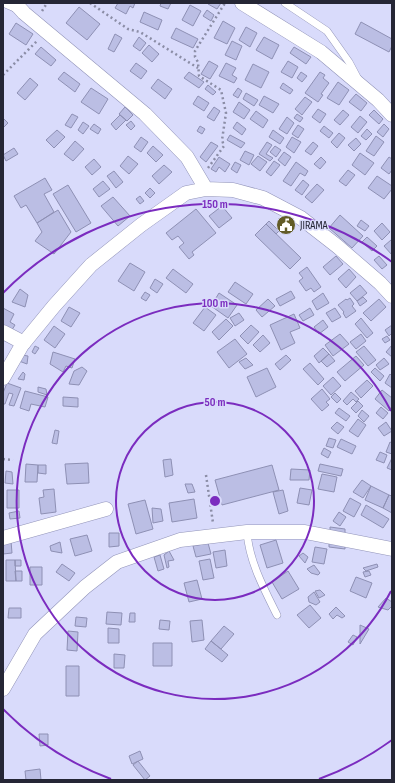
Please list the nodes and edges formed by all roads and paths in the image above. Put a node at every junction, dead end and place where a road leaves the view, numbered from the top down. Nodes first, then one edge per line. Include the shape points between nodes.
1 (4, 3) edge
2 (90, 3) edge
3 (225, 3) edge
4 (242, 3) edge
5 (285, 3) edge
6 (20, 8) edge
7 (46, 30) junction
8 (198, 68) junction
9 (3, 75) edge
10 (362, 86) junction
11 (392, 115) edge
12 (198, 175) junction
13 (206, 188) junction
14 (392, 296) edge
15 (3, 332) edge
16 (24, 343) junction
17 (3, 378) edge
18 (3, 459) edge
19 (13, 460) dead end
20 (206, 475) dead end
21 (106, 509) dead end
22 (247, 532) junction
23 (215, 536) junction
24 (3, 538) edge
25 (392, 549) edge
26 (277, 615) dead end
27 (3, 689) edge

1 - 6 lane
2 - 8 path via 128,29 140,32
3 - 8 path via 194,51
4 - 10 street via 321,52
5 - 10 lane via 328,31
6 - 7 street
7 - 9 path
7 - 12 street via 145,114 187,157
8 - 12 path via 199,76 221,90 226,113 222,140 224,146 204,173
10 - 11 street
12 - 13 street
13 - 14 street via 233,190 263,198 301,218 337,246
13 - 16 street via 186,193 91,265
15 - 16 street
16 - 17 street
18 - 19 path
20 - 23 path
21 - 24 street
22 - 23 street
22 - 25 street via 305,532
22 - 26 lane via 260,580
23 - 27 street via 180,540 117,562 85,587 35,634

